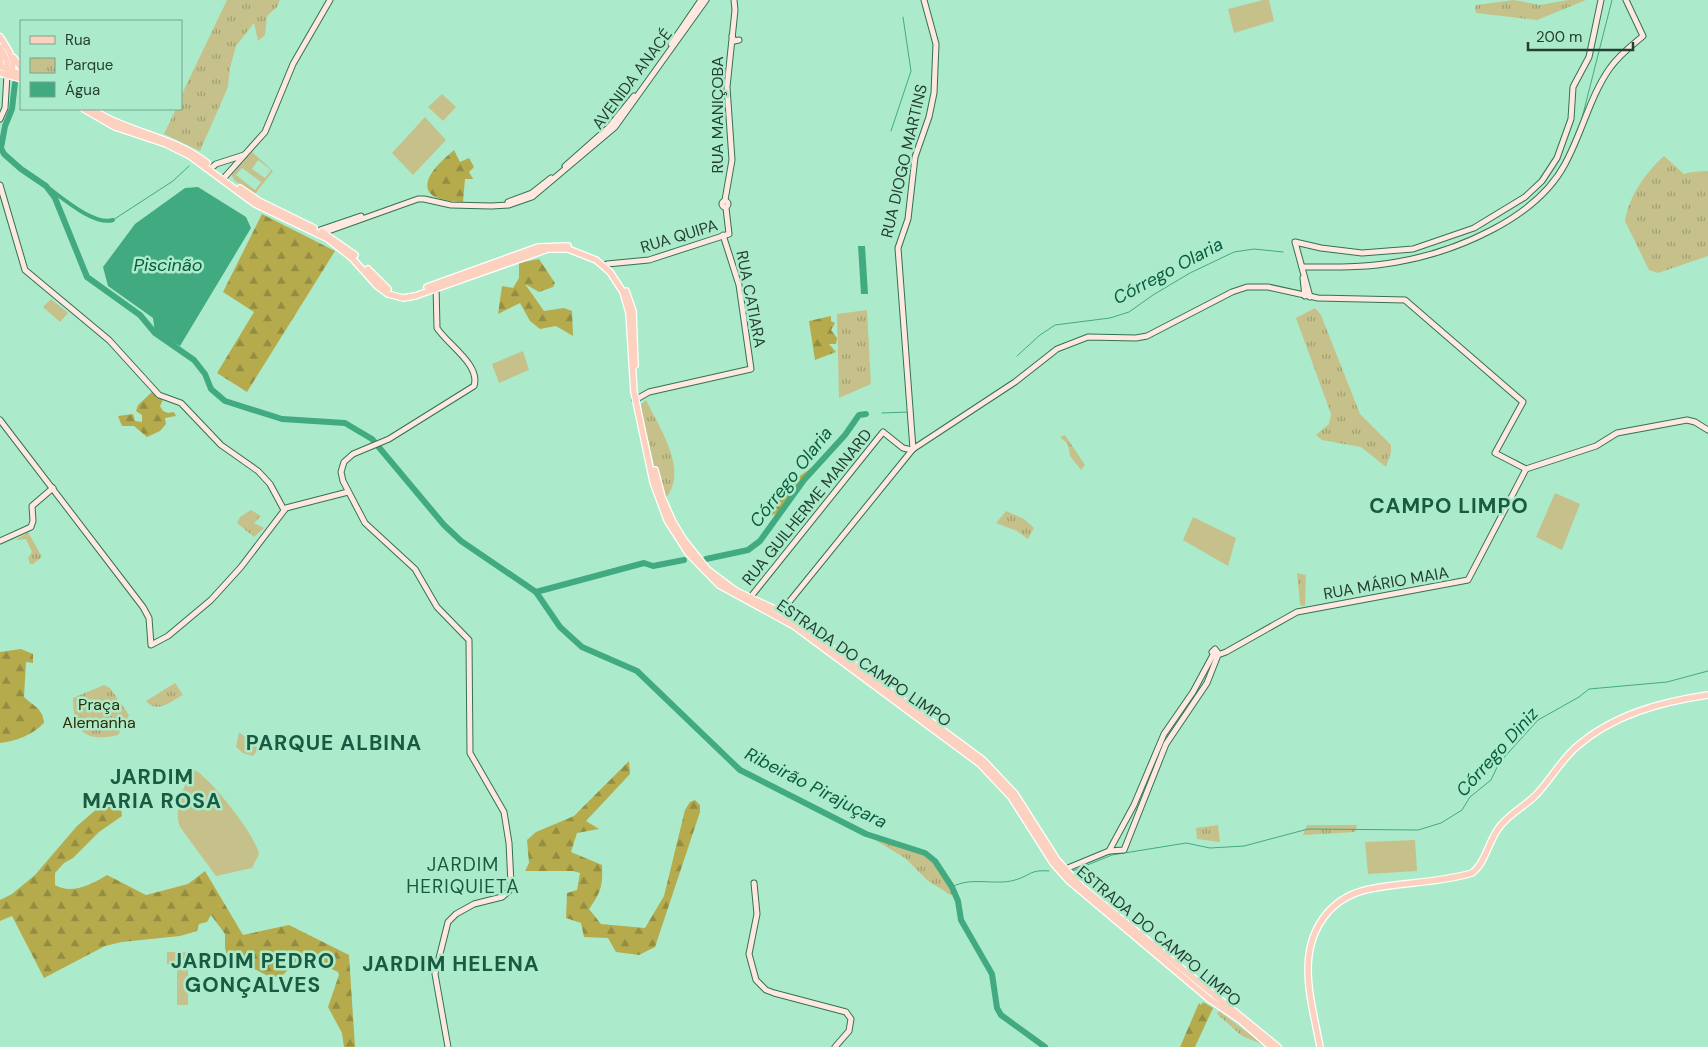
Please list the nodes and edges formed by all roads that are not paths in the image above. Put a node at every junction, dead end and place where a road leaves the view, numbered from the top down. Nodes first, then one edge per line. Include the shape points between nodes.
1 (330, 0) edge
2 (701, 0) edge
3 (706, 0) edge
4 (734, 0) edge
5 (924, 0) edge
6 (1601, 0) edge
7 (1626, 0) edge
8 (732, 36) junction
9 (0, 37) edge
10 (739, 40) dead end
11 (0, 47) edge
12 (0, 55) edge
13 (11, 55) junction
14 (20, 67) edge
15 (5, 71) edge
16 (20, 74) edge
17 (20, 78) edge
18 (86, 110) edge
19 (94, 110) edge
20 (1, 116) edge
21 (244, 155) junction
22 (211, 168) junction
23 (224, 178) junction
24 (0, 185) edge
25 (411, 200) junction
26 (319, 232) junction
27 (726, 234) junction
28 (1436, 242) junction
29 (1438, 251) junction
30 (607, 264) junction
31 (1302, 267) junction
32 (436, 286) junction
33 (1308, 296) junction
34 (637, 399) junction
35 (0, 420) edge
36 (1708, 430) edge
37 (903, 448) junction
38 (913, 449) junction
39 (903, 459) junction
40 (1526, 469) junction
41 (654, 486) junction
42 (53, 488) junction
43 (348, 492) junction
44 (663, 500) junction
45 (284, 510) junction
46 (0, 541) edge
47 (749, 599) junction
48 (781, 612) junction
49 (1216, 654) junction
50 (1203, 657) dead end
51 (1209, 661) junction
52 (1708, 695) edge
53 (1109, 851) junction
54 (1062, 870) junction
55 (754, 883) dead end
56 (1208, 999) junction
57 (1222, 1000) junction
58 (448, 1047) edge
59 (834, 1047) edge
60 (1271, 1047) edge
61 (1278, 1047) edge
62 (1321, 1047) edge

1 - 21 street via 293,64 268,126
2 - 25 street, AVENIDA ANACÉ via 609,127 532,193 503,203 449,202 424,196
3 - 25 street, AVENIDA ANACÉ via 615,127 532,197 517,203 492,206 451,205 424,198
4 - 8 street, RUA MANIÇOBA
5 - 38 street, RUA DIOGO MARTINS via 936,44 934,93 915,157 908,219 898,248
6 - 28 street via 1590,57 1573,87 1571,122 1550,172 1525,197 1500,213 1474,228
7 - 29 street via 1643,36 1610,68 1554,182 1541,198 1494,228
8 - 10 street via 734,41
8 - 27 street, RUA MANIÇOBA via 727,87 732,160 725,200
9 - 13 main road
11 - 15 main road via 7,61
12 - 15 main road
13 - 14 main road
13 - 15 main road via 14,64
15 - 16 main road
15 - 17 main road
15 - 20 street via 5,108
18 - 22 main road, ESTRADA DO CAMPO LIMPO via 115,127 178,150
19 - 22 main road, ESTRADA DO CAMPO LIMPO via 122,126 173,142
21 - 22 street
21 - 23 street
22 - 23 main road, ESTRADA DO CAMPO LIMPO
23 - 26 main road, ESTRADA DO CAMPO LIMPO via 264,209
24 - 45 street via 23,268 117,348 159,395 181,403 221,445 266,478
25 - 26 street, AVENIDA ANACÉ
26 - 32 main road, ESTRADA DO CAMPO LIMPO via 348,253 388,294 407,298
27 - 30 street, RUA QUIPA via 649,260
27 - 34 street, RUA CATIARA via 738,285 751,369 649,392
28 - 29 street
28 - 31 street via 1413,249 1362,253 1295,242
29 - 31 street via 1380,265
30 - 32 main road, ESTRADA DO CAMPO LIMPO via 586,250 549,245
30 - 34 main road, ESTRADA DO CAMPO LIMPO via 624,286 633,311
31 - 33 street
32 - 34 main road, ESTRADA DO CAMPO LIMPO via 539,250 568,249 592,258 618,282 627,303
32 - 43 street via 437,328 466,361 475,384 381,442 347,458 342,465 342,477
33 - 38 street via 1268,287 1247,287 1147,336 1094,336 1071,343
33 - 40 street via 1405,300 1523,402 1495,453
34 - 41 main road, ESTRADA DO CAMPO LIMPO
34 - 44 main road, ESTRADA DO CAMPO LIMPO
35 - 42 street
36 - 40 street via 1690,420 1617,433 1596,446
37 - 38 street
37 - 39 street
37 - 47 street, RUA GUILHERME MAINARD via 883,432
38 - 39 street
39 - 48 street
40 - 49 street, RUA MÁRIO MAIA via 1468,580 1297,612 1226,652
41 - 44 main road
41 - 47 main road, ESTRADA DO CAMPO LIMPO via 667,520 688,553 719,585
42 - 45 street via 147,612 151,645 168,636 211,600 241,567
42 - 46 street via 34,504 30,527
43 - 45 street via 290,505
43 - 58 street via 365,522 415,569 437,607 469,640 470,753 500,803 506,821 509,891 502,897 484,900 456,914 448,922 442,942 435,981
44 - 47 main road, ESTRADA DO CAMPO LIMPO via 677,530 700,561 725,584
47 - 48 main road, ESTRADA DO CAMPO LIMPO
47 - 54 main road, ESTRADA DO CAMPO LIMPO via 794,626 980,764 1011,797 1053,863
48 - 54 main road, ESTRADA DO CAMPO LIMPO via 965,746 997,773 1027,811
49 - 51 street
49 - 53 street via 1206,683 1169,738 1124,850
50 - 51 street
51 - 53 street via 1193,692 1164,734 1132,810
52 - 62 main road via 1645,708 1587,739 1536,795 1502,823 1472,873 1370,888 1344,898 1329,910 1316,928 1309,949 1309,992
53 - 54 street
54 - 56 main road, ESTRADA DO CAMPO LIMPO via 1087,897
54 - 57 main road, ESTRADA DO CAMPO LIMPO
55 - 59 street via 757,914 749,954 754,976 760,985 774,993 846,1012 851,1019 849,1030
56 - 57 main road
56 - 60 main road, ESTRADA DO CAMPO LIMPO via 1240,1020
57 - 61 main road, ESTRADA DO CAMPO LIMPO

